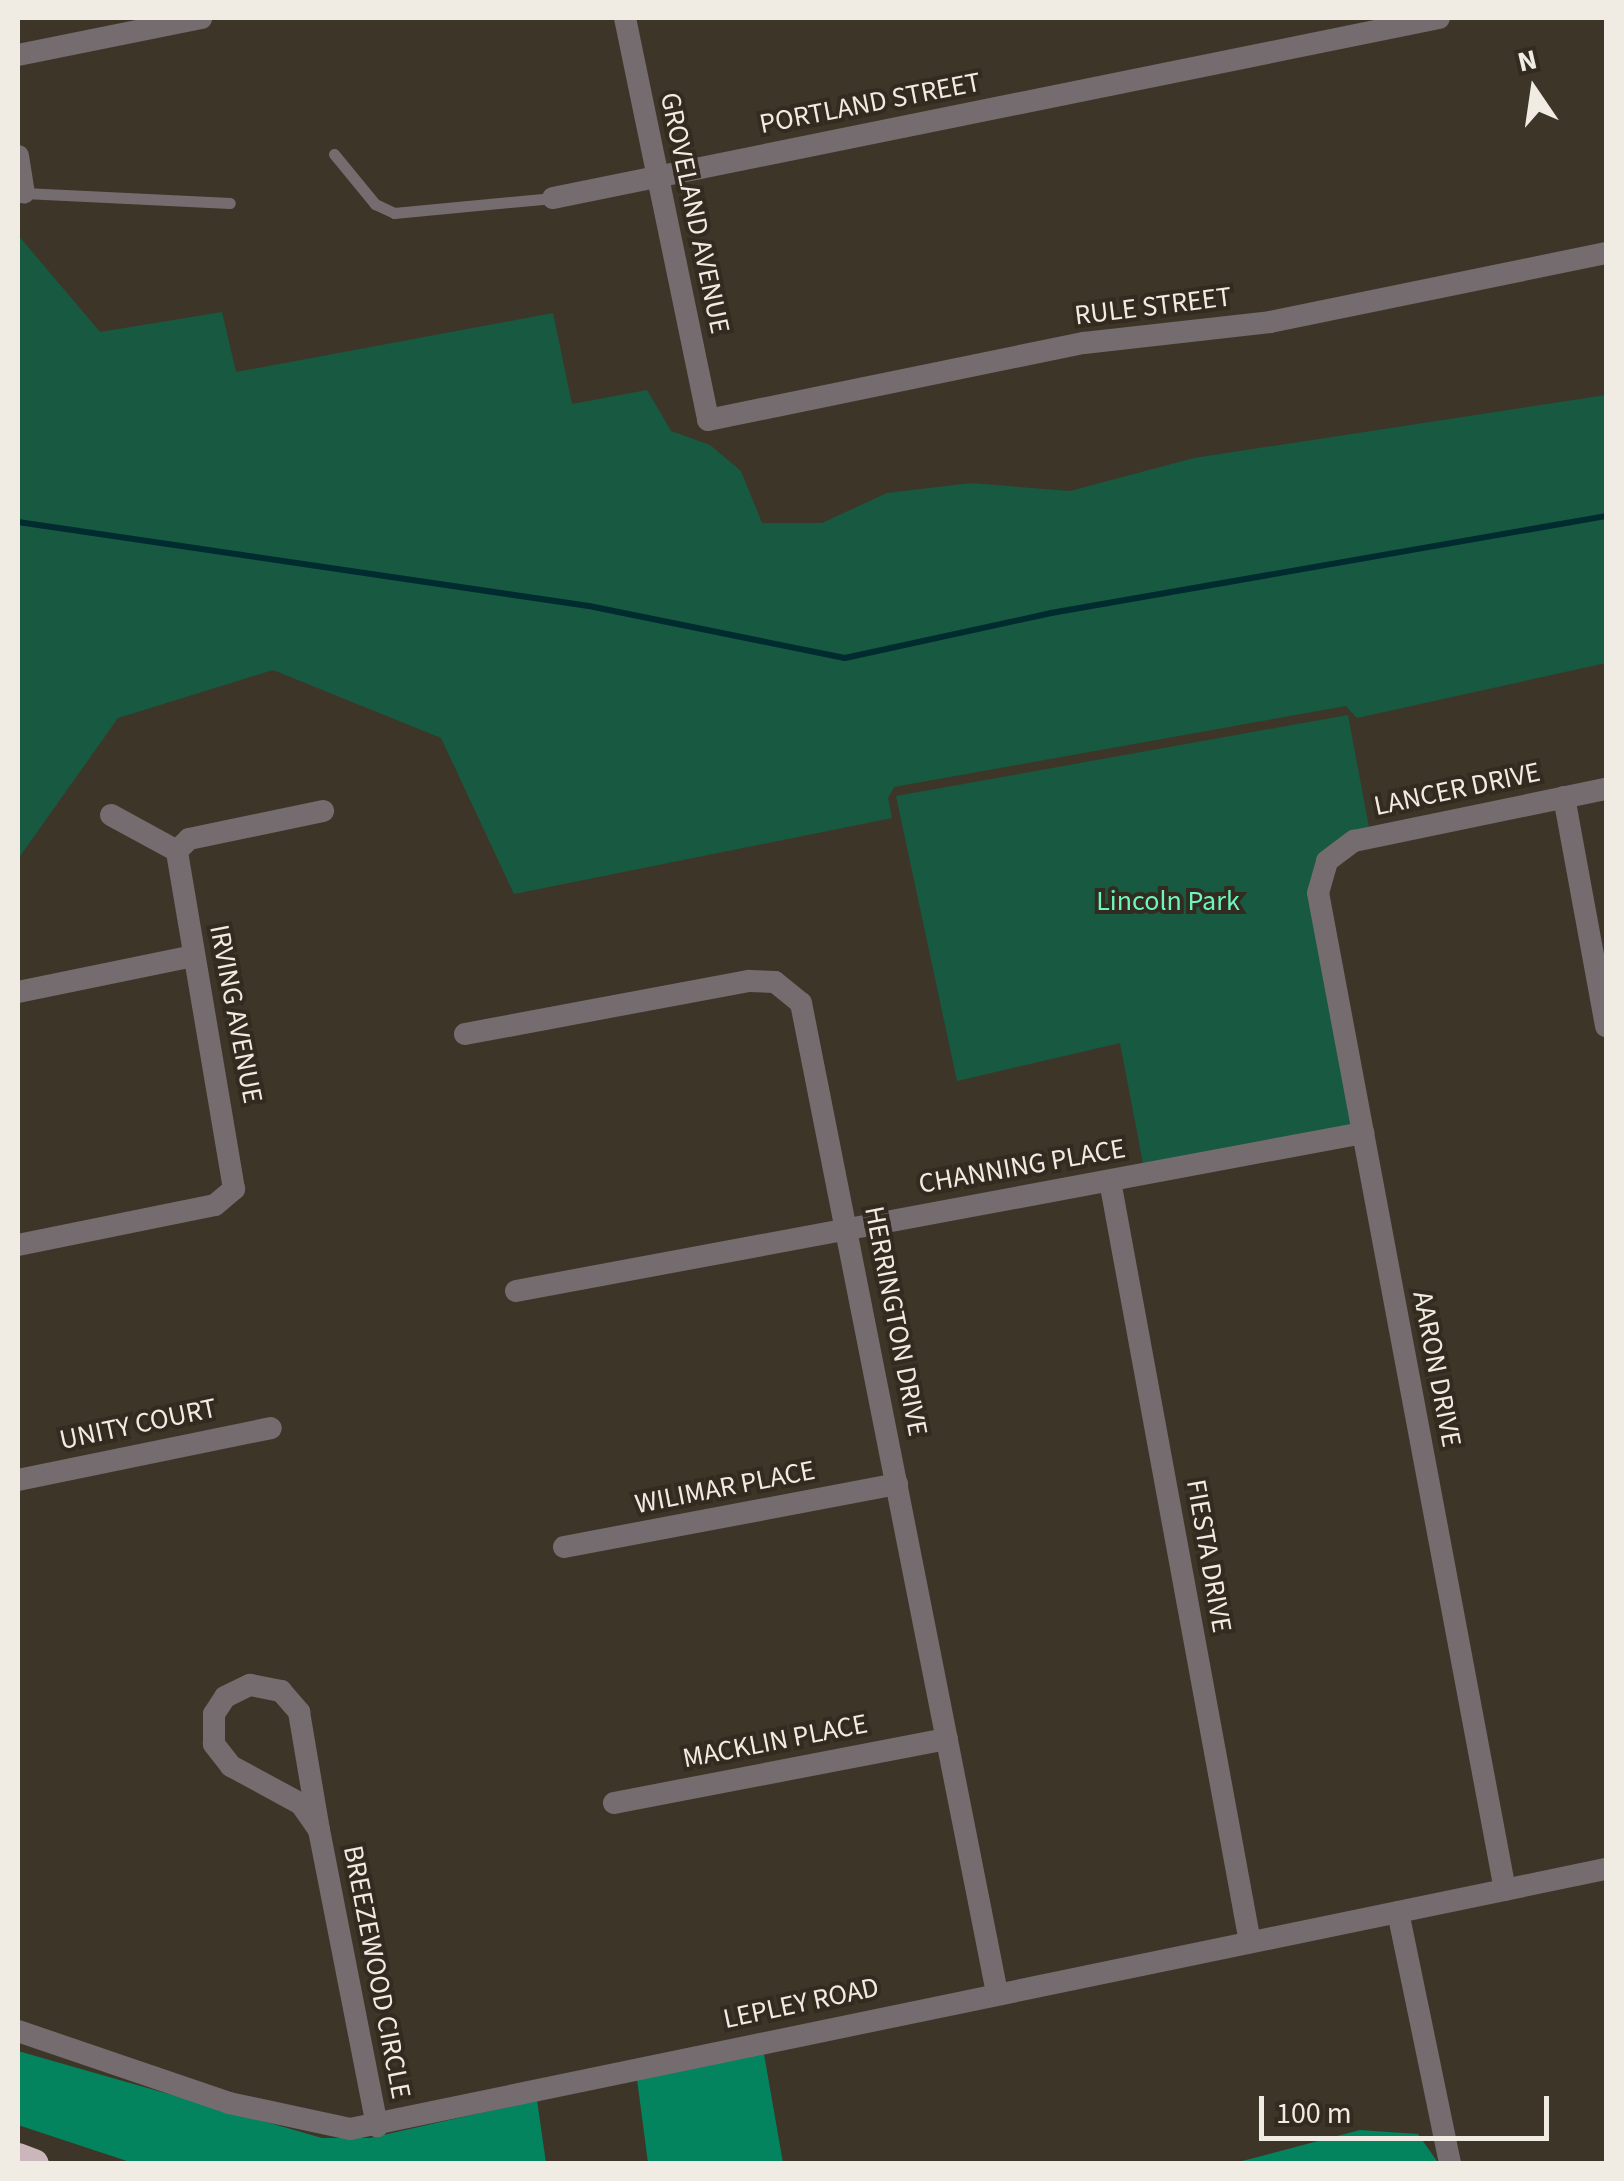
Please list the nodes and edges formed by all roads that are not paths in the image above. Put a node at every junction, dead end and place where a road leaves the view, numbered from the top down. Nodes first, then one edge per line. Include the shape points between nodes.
1 (201, 18) edge
2 (624, 18) edge
3 (1439, 18) edge
4 (18, 55) edge
5 (334, 154) dead end
6 (18, 156) edge
7 (658, 177) junction
8 (24, 193) joint
9 (552, 198) joint
10 (230, 203) dead end
11 (1606, 253) edge
12 (708, 420) joint
13 (1606, 789) edge
14 (1564, 798) junction
15 (323, 810) dead end
16 (111, 815) dead end
17 (178, 851) junction
18 (1327, 861) joint
19 (194, 956) junction
20 (18, 992) edge
21 (1606, 1026) edge
22 (465, 1034) dead end
23 (1362, 1133) junction
24 (1110, 1181) junction
25 (848, 1228) junction
26 (18, 1245) edge
27 (516, 1291) dead end
28 (271, 1428) dead end
29 (18, 1480) edge
30 (897, 1484) junction
31 (564, 1547) dead end
32 (947, 1739) junction
33 (614, 1803) dead end
34 (319, 1830) junction
35 (1606, 1869) edge
36 (1505, 1890) junction
37 (1398, 1912) junction
38 (1250, 1942) junction
39 (997, 1993) junction
40 (18, 2031) edge
41 (377, 2126) junction
42 (18, 2158) edge
43 (34, 2164) edge
44 (1450, 2164) edge

1 - 4 street
2 - 7 street, GROVELAND AVENUE
3 - 7 street, PORTLAND STREET
5 - 9 lane, PORTLAND STREET via 375,204 394,213
6 - 8 street
7 - 9 street, PORTLAND STREET
7 - 12 street, GROVELAND AVENUE
8 - 10 lane
11 - 12 street, RULE STREET via 1270,322 1084,343
13 - 14 street, LANCER DRIVE
14 - 18 street, LANCER DRIVE via 1354,841
14 - 21 street
15 - 17 street via 189,839
16 - 17 street
17 - 19 street, IRVING AVENUE
18 - 23 street, AARON DRIVE via 1318,893
19 - 20 street
19 - 26 street, IRVING AVENUE via 234,1189 215,1205
22 - 25 street, HERRINGTON DRIVE via 749,980 774,982 789,990 806,1015
23 - 24 street, CHANNING PLACE
23 - 36 street, AARON DRIVE
24 - 25 street, CHANNING PLACE
24 - 38 street, FIESTA DRIVE
25 - 27 street, CHANNING PLACE
25 - 30 street, HERRINGTON DRIVE
28 - 29 street, UNITY COURT
30 - 31 street, WILIMAR PLACE
30 - 32 street, HERRINGTON DRIVE
32 - 33 street, MACKLIN PLACE
32 - 39 street, HERRINGTON DRIVE
34 - 34 street, BREEZEWOOD CIRCLE via 299,1712 266,1685 235,1690 214,1714 220,1756 301,1804
34 - 41 street, BREEZEWOOD CIRCLE
35 - 36 street, LEPLEY ROAD
36 - 37 street, LEPLEY ROAD
37 - 38 street, LEPLEY ROAD
37 - 44 street
38 - 39 street, LEPLEY ROAD
39 - 41 street, LEPLEY ROAD
40 - 41 street, LEPLEY ROAD via 308,2124
42 - 43 highway

